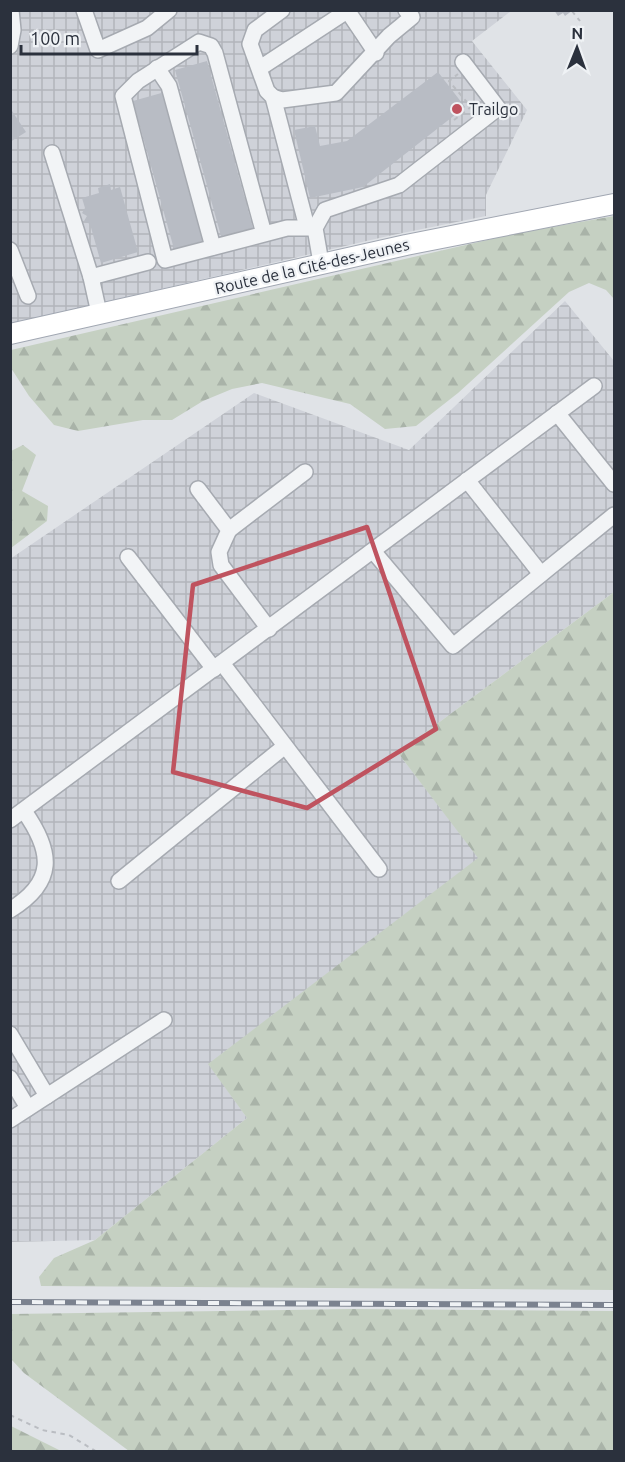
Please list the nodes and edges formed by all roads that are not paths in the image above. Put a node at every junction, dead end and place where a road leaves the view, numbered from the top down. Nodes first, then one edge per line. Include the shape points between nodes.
1 (10, 10) edge
2 (84, 10) edge
3 (169, 10) edge
4 (282, 10) edge
5 (406, 10) edge
6 (347, 11) edge
7 (10, 46) edge
8 (376, 53) junction
9 (463, 62) dead end
10 (158, 68) junction
11 (260, 68) junction
12 (273, 97) junction
13 (52, 153) dead end
14 (615, 204) edge
15 (311, 228) junction
16 (264, 234) junction
17 (213, 247) junction
18 (10, 250) edge
19 (148, 262) dead end
20 (321, 263) junction
21 (91, 277) junction
22 (28, 296) dead end
23 (99, 314) junction
24 (10, 333) edge
25 (594, 386) dead end
26 (557, 413) junction
27 (305, 472) dead end
28 (467, 480) junction
29 (615, 484) edge
30 (198, 489) dead end
31 (615, 515) edge
32 (229, 530) junction
33 (373, 551) junction
34 (128, 557) dead end
35 (541, 574) junction
36 (269, 629) junction
37 (218, 666) junction
38 (285, 746) junction
39 (24, 811) junction
40 (10, 820) edge
41 (379, 868) dead end
42 (119, 881) dead end
43 (10, 910) edge
44 (164, 1020) dead end
45 (12, 1039) edge
46 (10, 1078) edge
47 (47, 1096) junction
48 (28, 1108) junction
49 (10, 1120) edge

1 - 7 lane
2 - 3 lane via 98,50 147,28
4 - 11 lane via 251,36
5 - 8 lane via 412,17
6 - 8 lane
6 - 11 lane
8 - 12 lane via 336,93 282,100
9 - 15 lane via 498,108 399,185 332,206
10 - 16 lane via 193,44 206,42 211,46
10 - 17 lane via 169,86
10 - 17 lane via 123,96 165,260
11 - 12 lane via 267,91
12 - 15 lane
13 - 21 lane
14 - 20 main road, Route de la Cité-des-Jeunes
15 - 16 lane via 287,228
15 - 20 lane
16 - 17 lane
18 - 22 lane
19 - 21 lane
20 - 23 main road, Route de la Cité-des-Jeunes
21 - 23 lane
23 - 24 main road, Route de la Cité-des-Jeunes
25 - 26 lane
26 - 28 lane
26 - 29 lane
27 - 32 lane
28 - 33 lane
28 - 35 lane
30 - 32 lane
31 - 35 lane
32 - 36 lane via 219,552 221,565
33 - 35 lane via 453,646
33 - 36 lane
34 - 37 lane
36 - 37 lane
37 - 38 lane
37 - 39 lane
38 - 41 lane
38 - 42 lane
39 - 40 lane
39 - 43 lane via 42,841 45,874 39,888
44 - 47 lane
45 - 47 lane
46 - 48 lane
47 - 48 lane
48 - 49 lane

